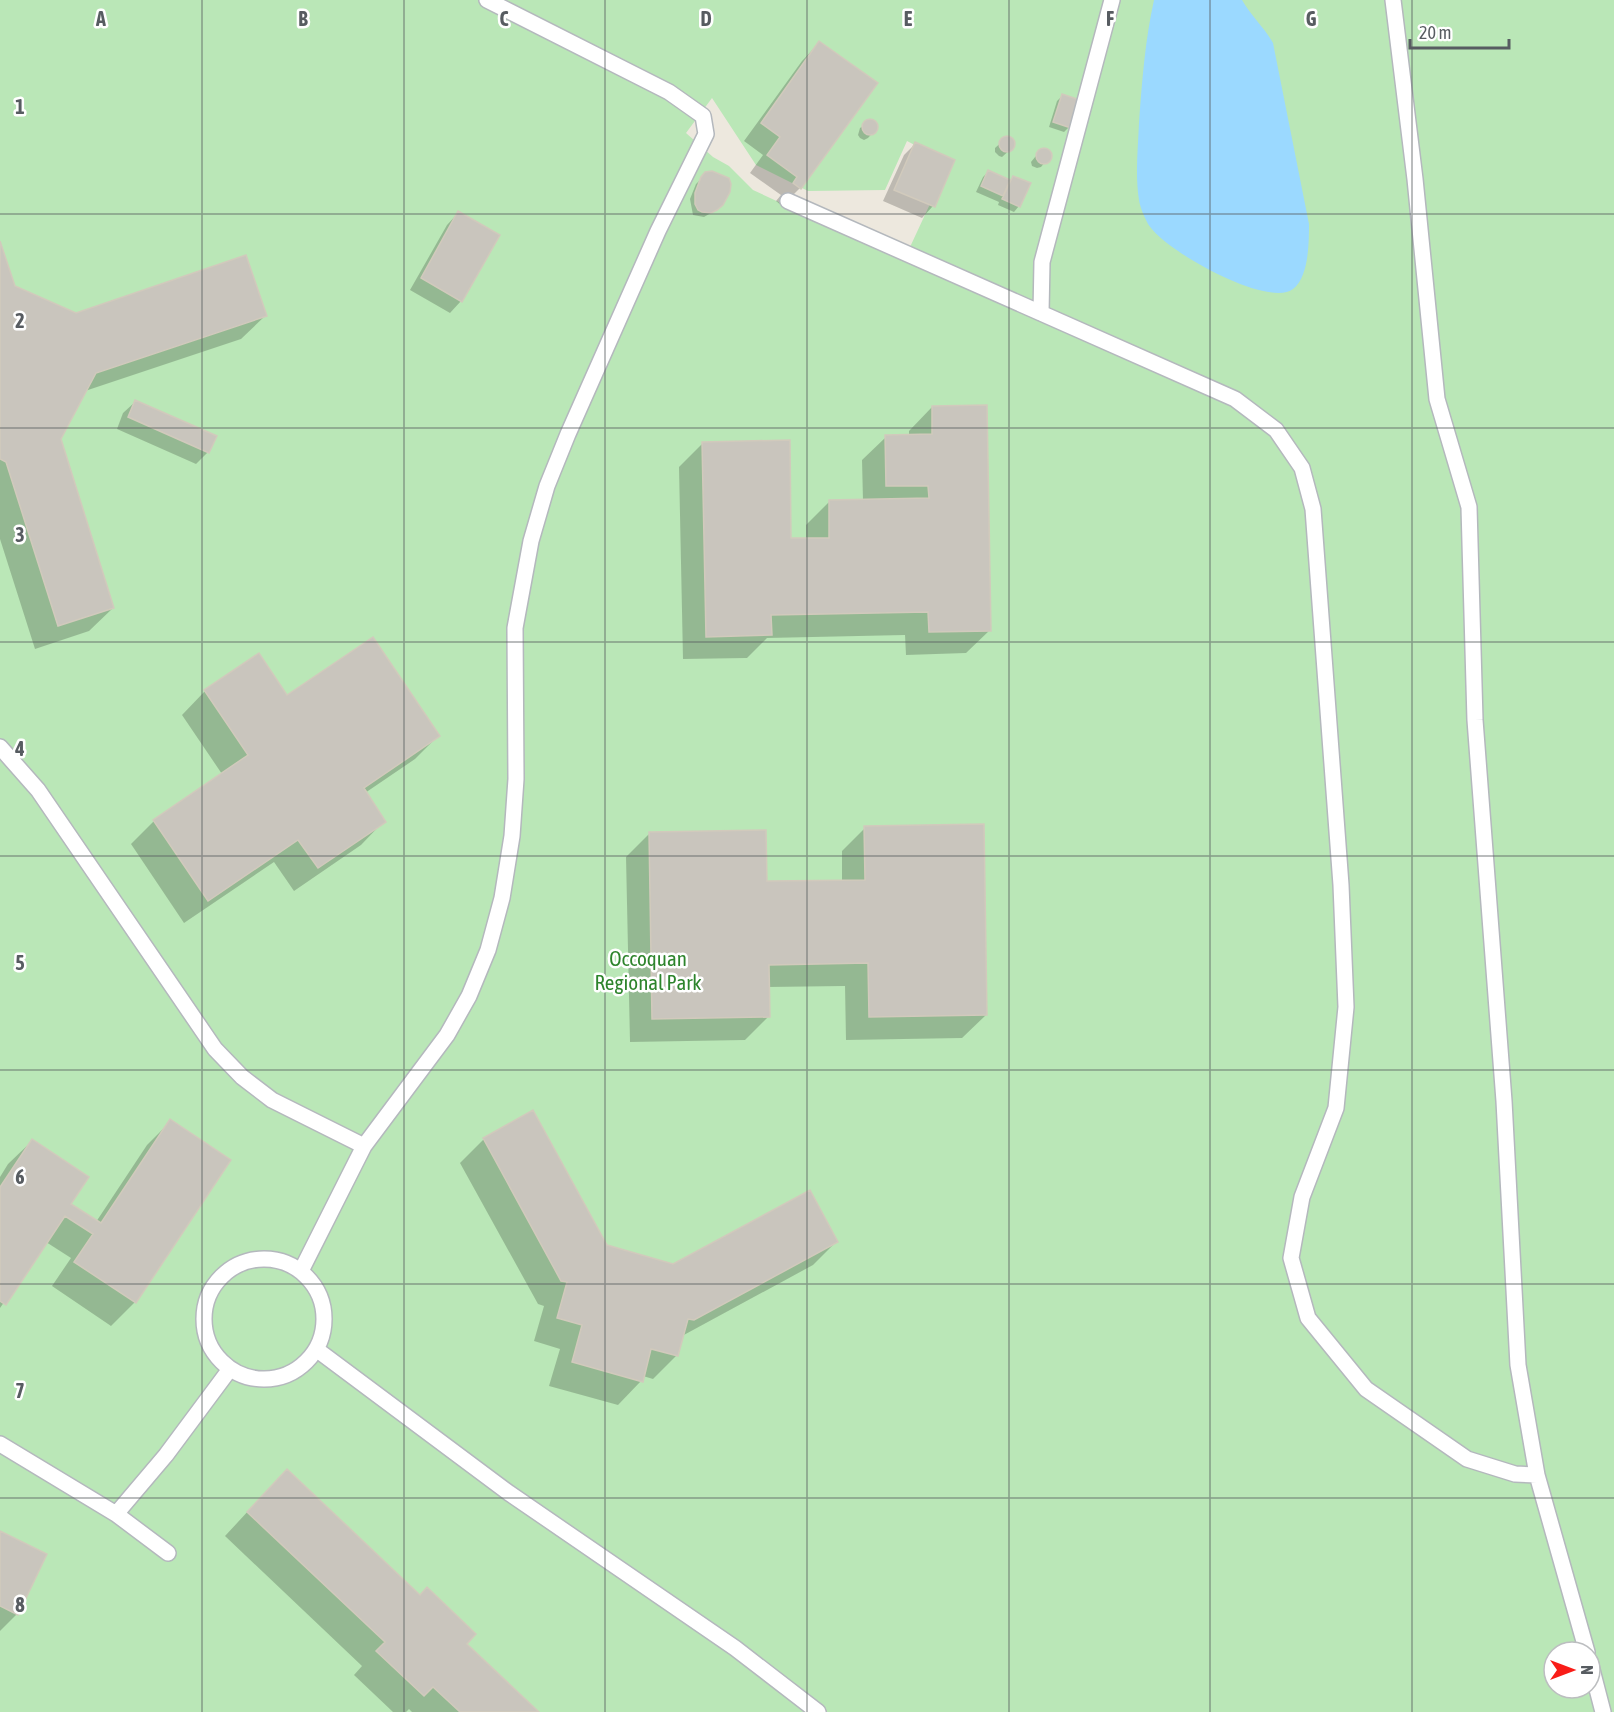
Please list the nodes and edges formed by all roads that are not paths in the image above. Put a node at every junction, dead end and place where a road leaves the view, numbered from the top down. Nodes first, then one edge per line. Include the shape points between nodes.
1 (488, 0) edge
2 (1112, 0) edge
3 (1393, 0) edge
4 (788, 201) dead end
5 (1041, 313) junction
6 (0, 747) edge
7 (364, 1146) junction
8 (301, 1271) junction
9 (316, 1349) junction
10 (230, 1369) junction
11 (0, 1444) edge
12 (1537, 1475) junction
13 (116, 1514) junction
14 (168, 1552) dead end
15 (1584, 1640) edge
16 (818, 1712) edge

1 - 7 lane via 669,92 703,116 706,134 658,231 568,434 531,541 515,627 516,779 512,836 488,950 447,1035
2 - 5 lane via 1042,262
3 - 12 lane via 1437,399 1469,507 1475,720 1504,1101 1518,1365
4 - 5 lane
5 - 12 lane via 1235,399 1276,430 1302,468 1313,509 1341,885 1346,1007 1336,1108 1302,1197 1291,1258 1308,1318 1366,1389 1467,1459 1515,1474
6 - 7 lane via 38,790 215,1049 272,1100
7 - 8 lane
8 - 9 lane via 313,1284 324,1316
8 - 10 lane via 284,1262 265,1259 229,1270 215,1284 204,1320 207,1339
9 - 10 lane via 304,1364 287,1375 268,1379 248,1377
9 - 16 lane via 509,1493 735,1648
10 - 13 lane
11 - 13 lane
12 - 15 lane
13 - 14 lane

